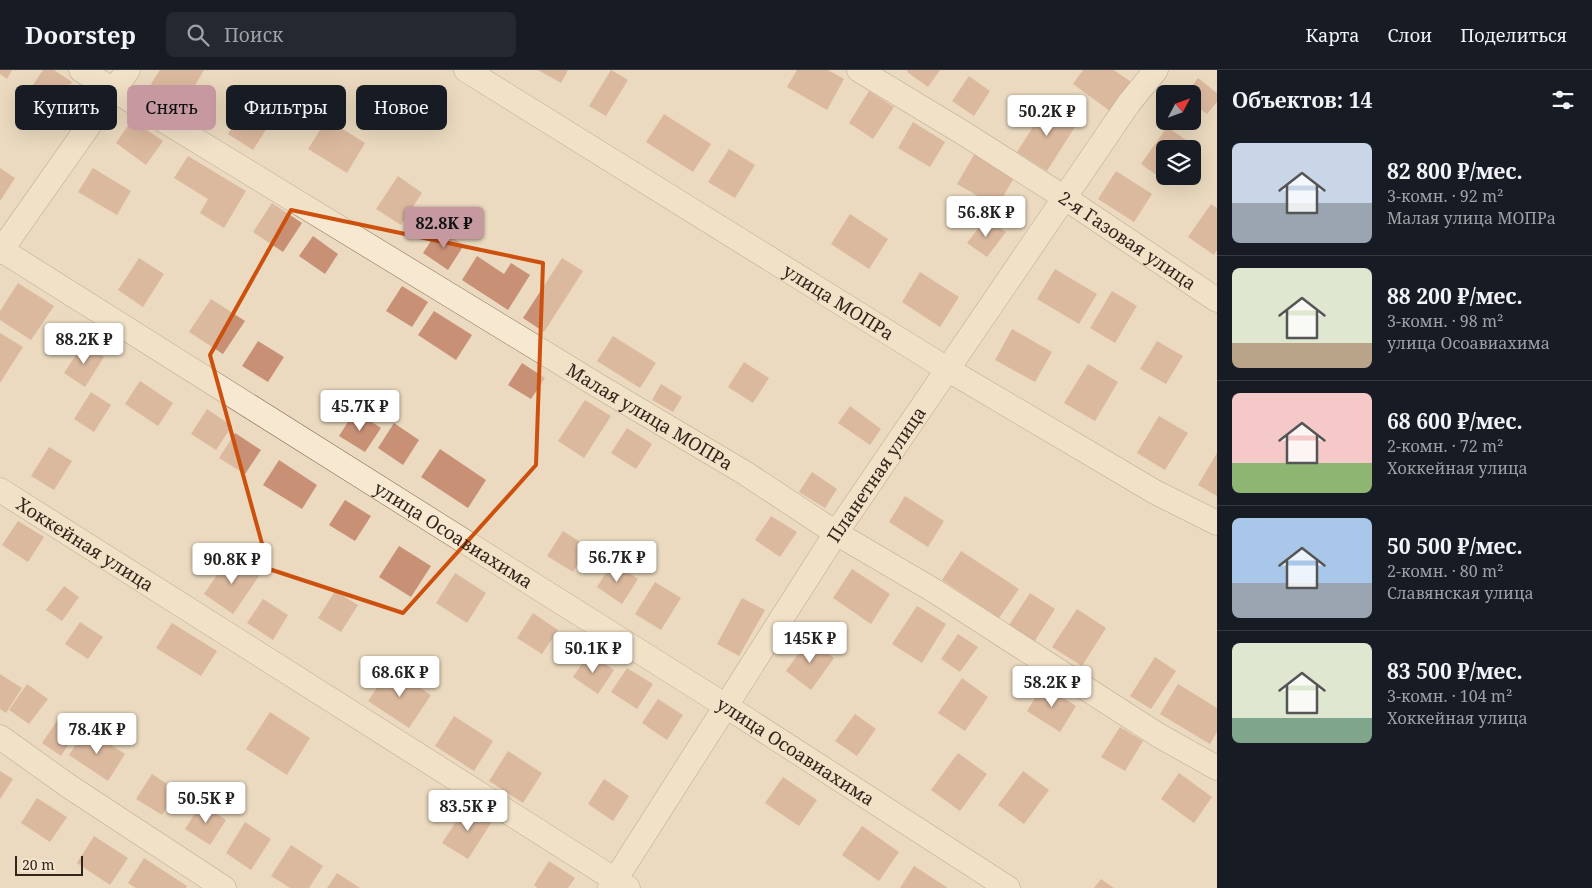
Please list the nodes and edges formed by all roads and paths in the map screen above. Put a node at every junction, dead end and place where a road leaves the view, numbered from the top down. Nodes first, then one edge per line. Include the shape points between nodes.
1 (81, 70) edge
2 (128, 70) edge
3 (466, 70) edge
4 (859, 70) edge
5 (1156, 70) edge
6 (105, 85) edge
7 (117, 86) edge
8 (117, 93) edge
9 (86, 130) edge
10 (1065, 198) junction
11 (1, 250) edge
12 (1217, 300) edge
13 (947, 369) junction
14 (0, 490) edge
15 (1217, 523) edge
16 (836, 533) junction
17 (726, 706) junction
18 (0, 737) edge
19 (1217, 768) edge
20 (618, 885) edge
21 (224, 888) edge
22 (1008, 888) edge

1 - 6 street, Малая улица МОПРа
2 - 7 street
3 - 13 street, улица МОПРа
4 - 10 street, 2-я Газовая улица
5 - 10 street, Планетная улица via 1129,103
8 - 16 street, Малая улица МОПРа via 745,473
9 - 11 street
10 - 12 street, 2-я Газовая улица
10 - 13 street, Планетная улица
11 - 17 street, улица Осоавиахима
13 - 15 street, улица МОПРа via 1155,492
13 - 16 street, Планетная улица
14 - 20 street, Хоккейная улица
16 - 17 street, Планетная улица
16 - 19 street, Малая улица МОПРа via 933,590 1158,735
17 - 20 street, Планетная улица
17 - 22 street, улица Осоавиахима
18 - 21 street

